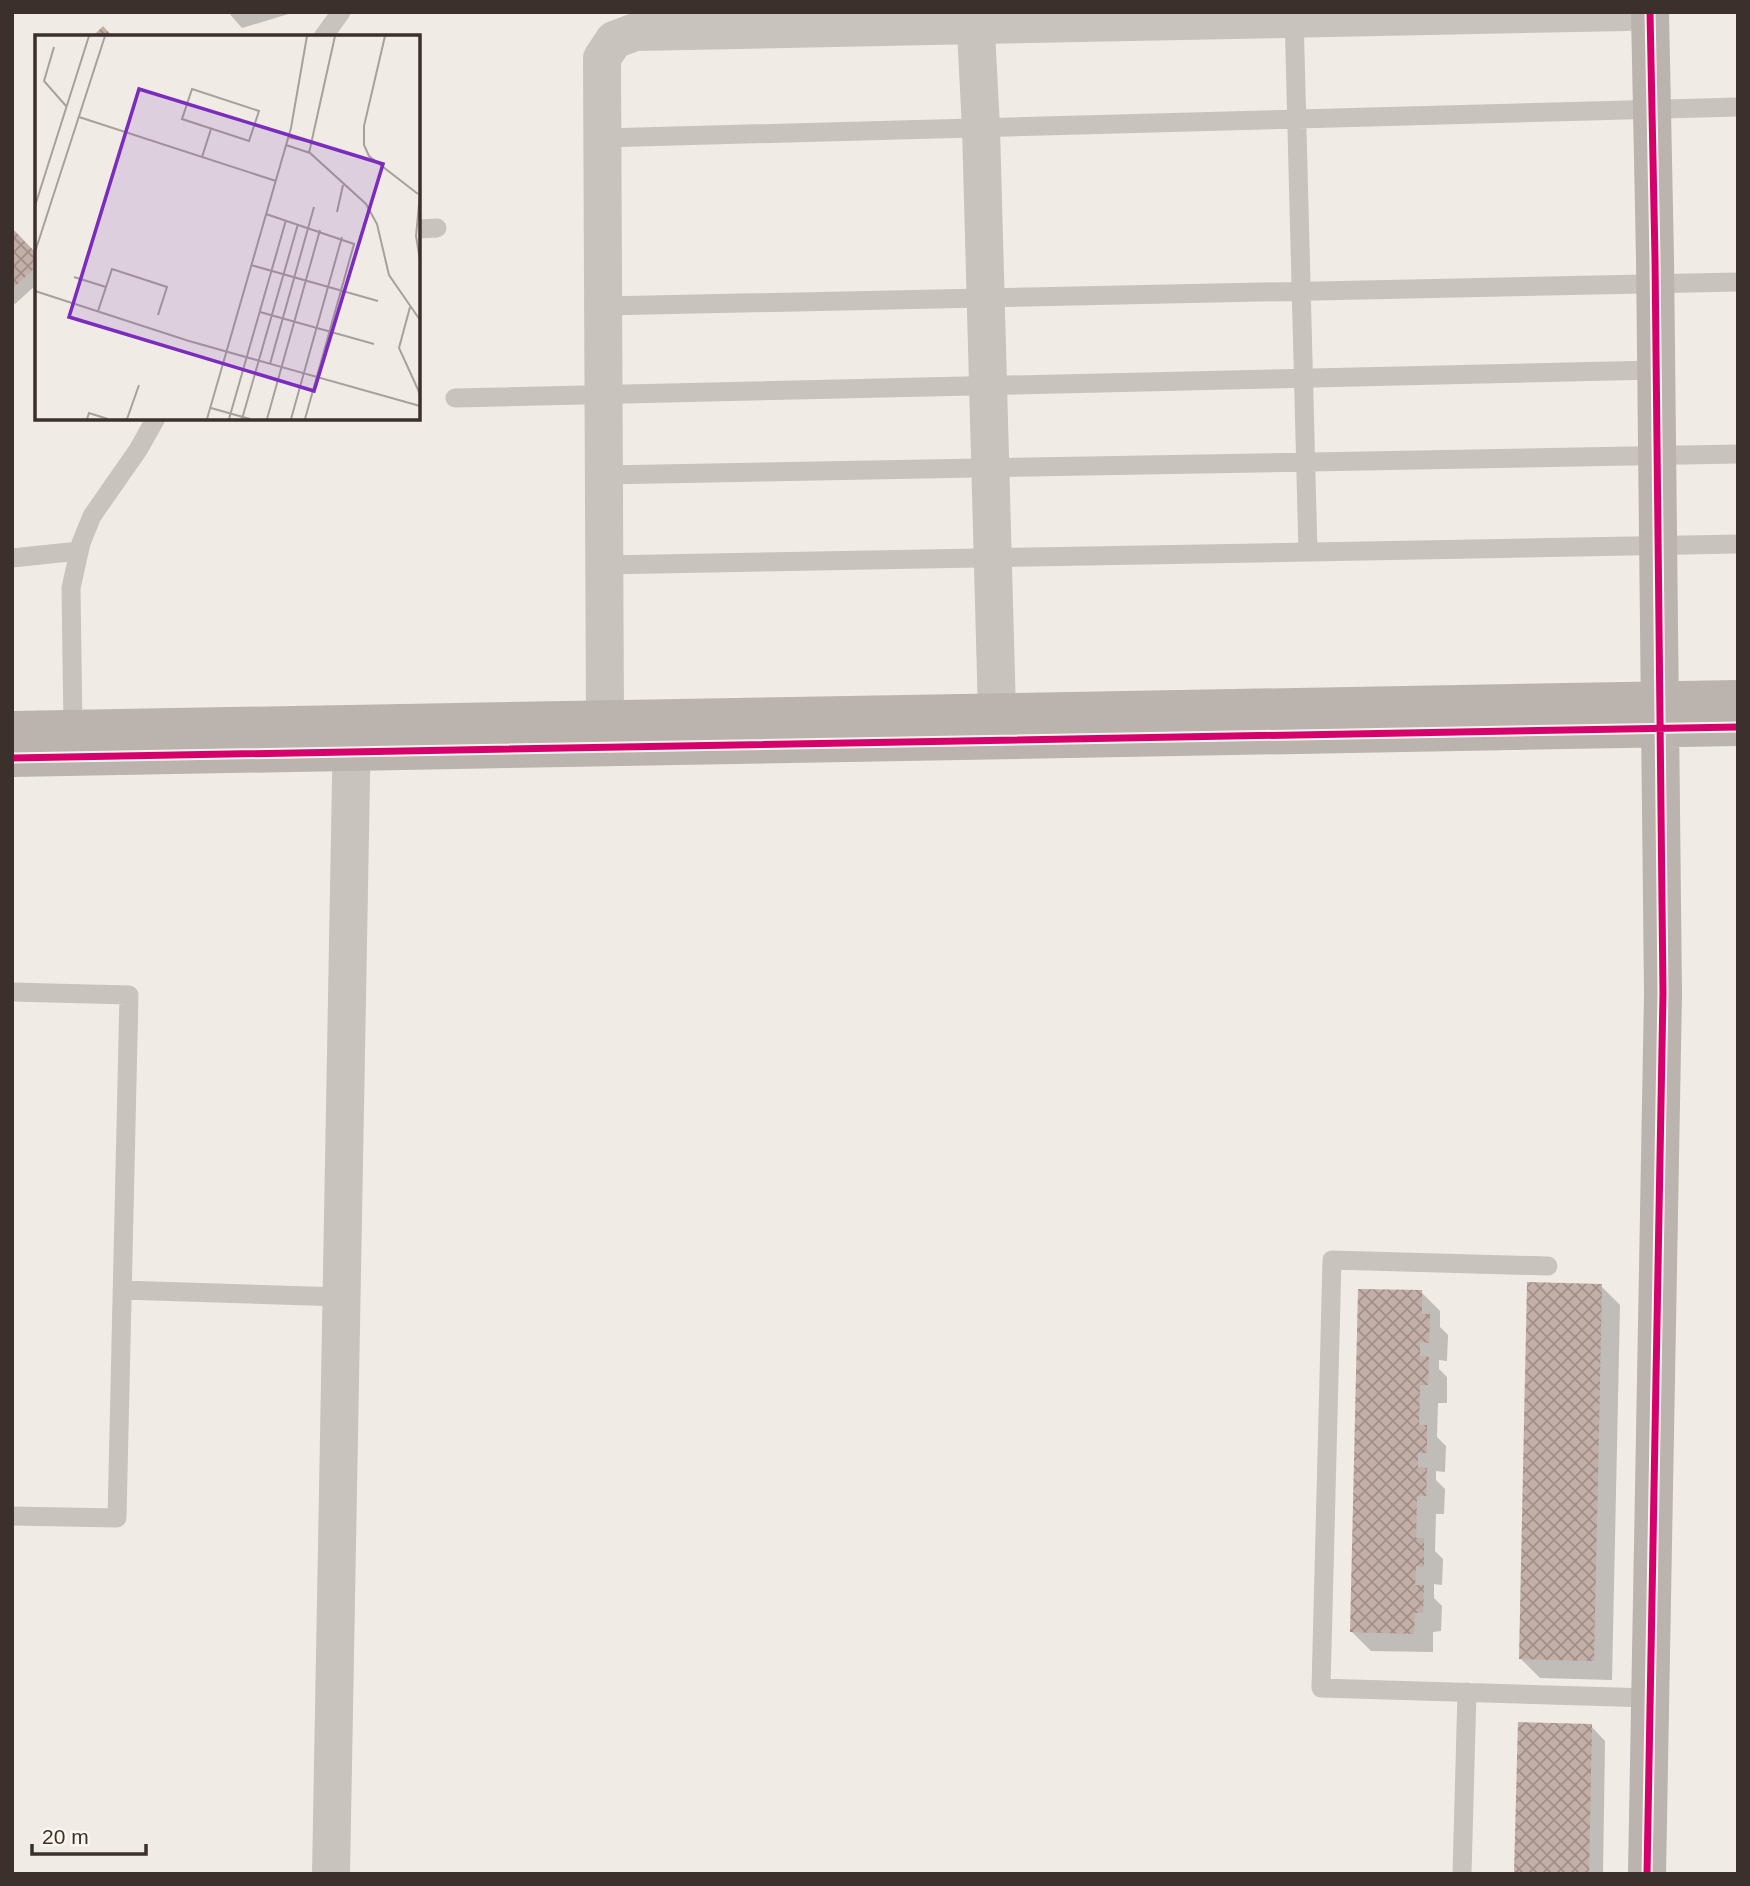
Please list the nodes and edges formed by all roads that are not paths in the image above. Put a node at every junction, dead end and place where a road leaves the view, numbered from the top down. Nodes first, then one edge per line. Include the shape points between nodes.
1 (341, 12) edge
2 (1628, 12) edge
3 (1650, 12) edge
4 (1294, 16) edge
5 (975, 19) edge
6 (324, 35) edge
7 (1738, 107) edge
8 (1652, 110) junction
9 (1297, 119) junction
10 (981, 128) junction
11 (602, 138) junction
12 (1738, 282) edge
13 (1655, 284) junction
14 (1301, 291) junction
15 (985, 298) junction
16 (603, 306) junction
17 (1656, 370) junction
18 (1304, 378) junction
19 (988, 386) junction
20 (603, 395) junction
21 (455, 398) dead end
22 (155, 420) edge
23 (1738, 454) edge
24 (1657, 456) junction
25 (1306, 463) junction
26 (990, 468) junction
27 (604, 475) junction
28 (1738, 544) edge
29 (1658, 545) junction
30 (79, 551) junction
31 (1308, 552) junction
32 (12, 558) edge
33 (993, 558) junction
34 (604, 565) junction
35 (1738, 699) edge
36 (997, 713) junction
37 (1660, 715) junction
38 (605, 719) junction
39 (1738, 727) edge
40 (73, 729) junction
41 (12, 730) edge
42 (351, 738) junction
43 (12, 758) edge
44 (12, 992) edge
45 (1548, 1266) dead end
46 (122, 1290) junction
47 (341, 1297) junction
48 (12, 1516) edge
49 (1467, 1692) junction
50 (1650, 1698) junction
51 (331, 1874) edge
52 (1462, 1874) edge
53 (1647, 1874) edge

1 - 6 lane
2 - 4 street
3 - 8 street
4 - 5 street
4 - 9 lane
5 - 10 street
5 - 11 street via 635,32 614,40 602,58
7 - 8 lane
8 - 9 lane
8 - 13 street
9 - 10 lane
9 - 14 lane
10 - 11 lane
10 - 15 street
11 - 16 street
12 - 13 lane
13 - 14 lane
13 - 17 street
14 - 15 lane
14 - 18 lane
15 - 16 lane
15 - 19 street
16 - 20 street
17 - 18 lane
17 - 24 street
18 - 19 lane
18 - 25 lane
19 - 20 lane
19 - 26 street
20 - 21 lane
20 - 27 street
22 - 30 lane via 92,516
23 - 24 lane
24 - 25 lane
24 - 29 street
25 - 26 lane
25 - 31 lane
26 - 27 lane
26 - 33 street
27 - 34 street
28 - 29 lane
29 - 31 lane
29 - 37 street
30 - 32 lane
30 - 40 lane via 71,587
31 - 33 lane
33 - 34 lane
33 - 36 street
34 - 38 street
35 - 37 street
36 - 37 street
36 - 38 street
37 - 39 street
37 - 42 street
37 - 50 street via 1662,993
38 - 42 street
40 - 41 street
40 - 42 street
42 - 43 street
42 - 47 street
44 - 46 lane via 129,995
45 - 49 lane via 1332,1260 1321,1688
46 - 47 lane
46 - 48 lane via 117,1518
47 - 51 street
49 - 50 lane
49 - 52 lane
50 - 53 street

